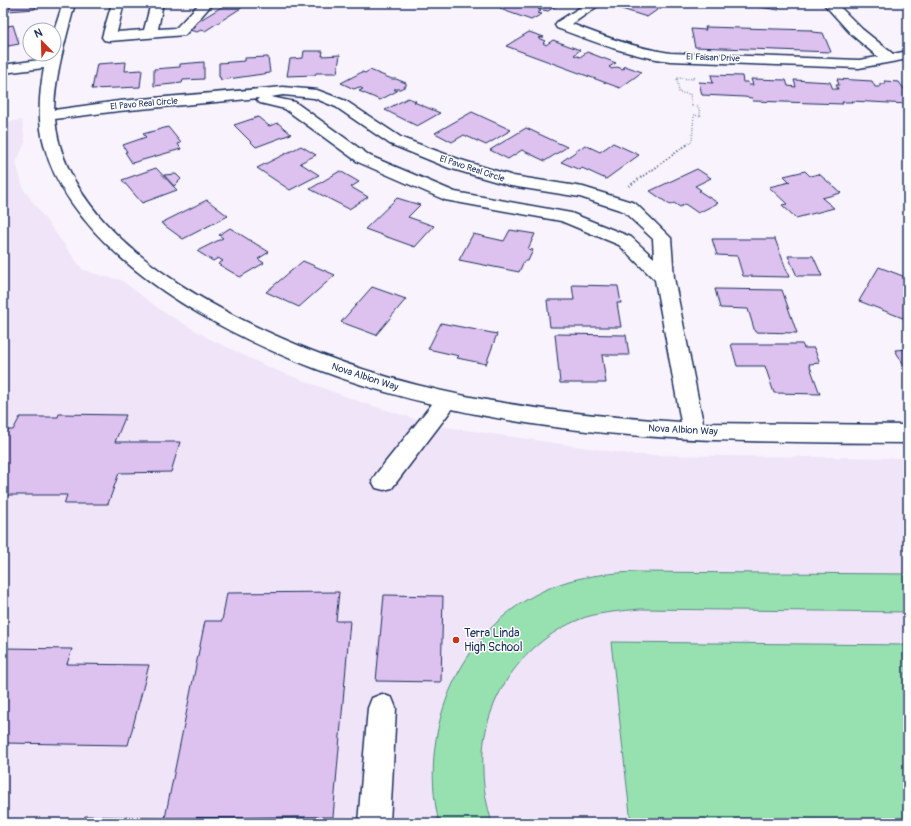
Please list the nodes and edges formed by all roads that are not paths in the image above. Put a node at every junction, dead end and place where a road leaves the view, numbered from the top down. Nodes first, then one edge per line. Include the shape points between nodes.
1 (69, 3) edge
2 (118, 3) edge
3 (157, 3) edge
4 (207, 3) edge
5 (596, 3) edge
6 (829, 3) edge
7 (62, 29) edge
8 (150, 34) junction
9 (908, 55) edge
10 (890, 59) junction
11 (53, 62) joint
12 (3, 69) edge
13 (242, 95) junction
14 (47, 116) junction
15 (664, 278) junction
16 (447, 400) junction
17 (694, 432) junction
18 (908, 434) edge
19 (384, 481) dead end
20 (382, 708) dead end
21 (374, 823) edge

1 - 7 street, Nova Albion Way
2 - 8 street via 109,37
3 - 8 street
4 - 8 street via 180,32
5 - 10 street, El Faisan Drive via 562,25 646,54 859,64
6 - 10 street via 857,32
9 - 10 street, El Faisan Drive
11 - 12 street
11 - 14 street, Nova Albion Way via 48,85
13 - 14 street, El Pavo Real Circle via 119,106
13 - 15 street, El Pavo Real Circle via 290,105 364,159 451,196 565,217 625,241
13 - 15 street, El Pavo Real Circle via 283,91 317,94 341,104 396,141 455,164 511,181 583,192 630,207 662,238
14 - 16 street, Nova Albion Way via 53,153 65,178 91,218 126,253 164,282 201,306 282,346 339,370
15 - 17 street, El Pavo Real Circle
16 - 17 street, Nova Albion Way via 538,417
16 - 19 street
17 - 18 street, Nova Albion Way
20 - 21 street

